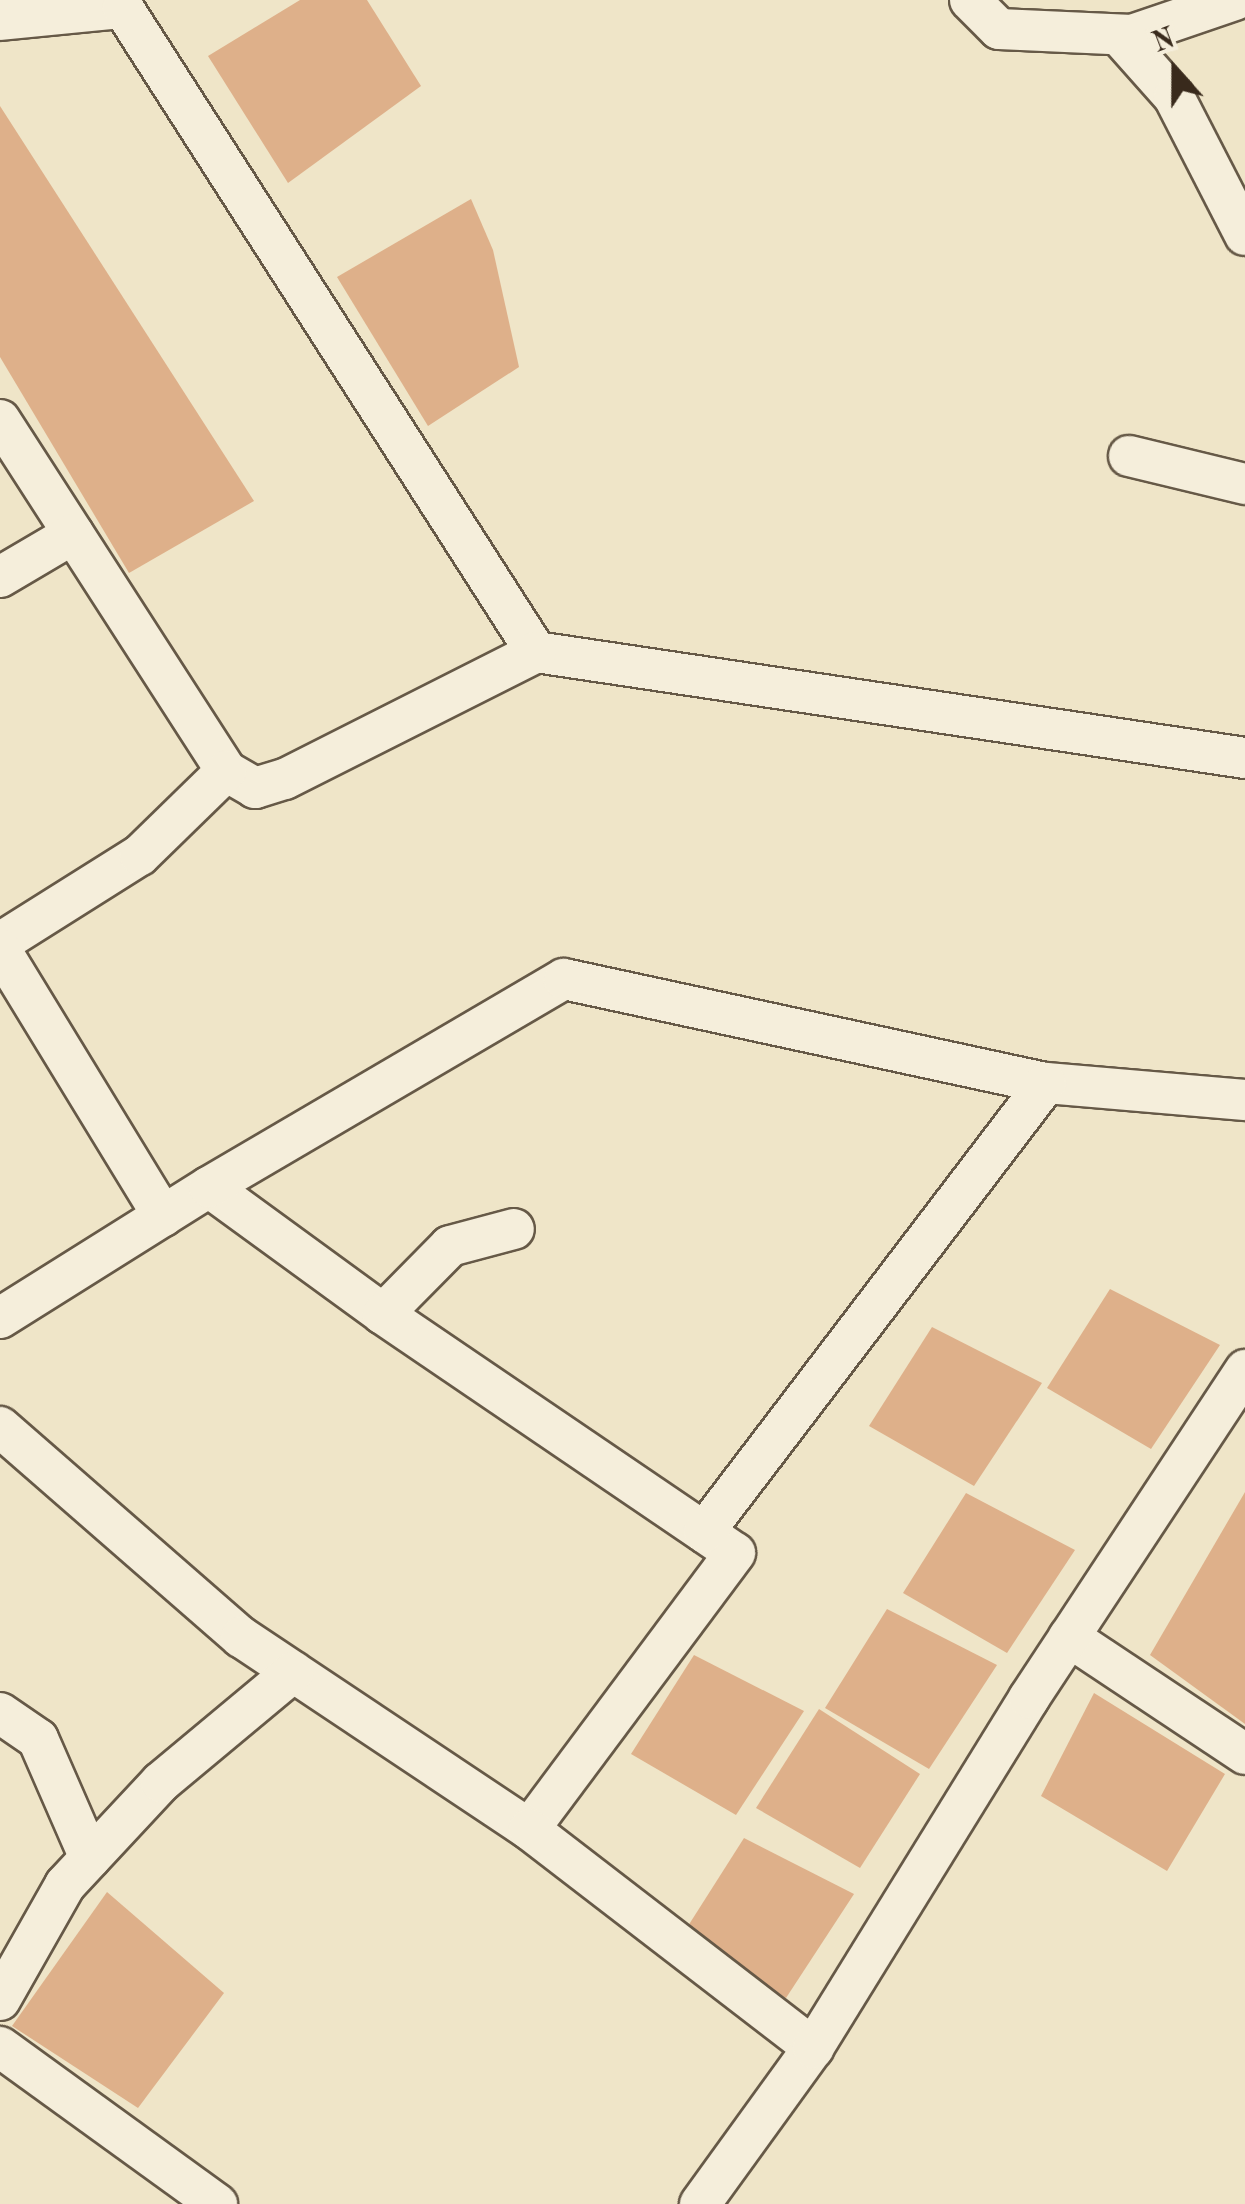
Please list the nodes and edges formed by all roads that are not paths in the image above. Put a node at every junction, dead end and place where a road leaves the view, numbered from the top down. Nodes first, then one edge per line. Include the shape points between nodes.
1 (970, 0) edge
2 (1235, 0) edge
3 (0, 20) edge
4 (1119, 35) junction
5 (1245, 235) edge
6 (0, 420) edge
7 (1129, 456) dead end
8 (1245, 484) edge
9 (73, 534) junction
10 (0, 577) edge
11 (536, 652) junction
12 (1245, 758) edge
13 (226, 771) junction
14 (0, 946) edge
15 (1046, 1083) junction
16 (1245, 1100) edge
17 (208, 1187) junction
18 (163, 1216) junction
19 (514, 1229) dead end
20 (383, 1314) junction
21 (0, 1318) edge
22 (1245, 1370) edge
23 (0, 1427) edge
24 (704, 1532) junction
25 (1069, 1637) junction
26 (294, 1672) junction
27 (0, 1713) edge
28 (1245, 1754) edge
29 (529, 1829) junction
30 (90, 1858) junction
31 (0, 2000) edge
32 (0, 2047) edge
33 (813, 2048) junction
34 (217, 2204) edge
35 (700, 2204) edge

1 - 4 street via 999,29
2 - 4 street
3 - 11 street via 123,8
4 - 5 street via 1174,98
6 - 9 street
7 - 8 street
9 - 10 street
9 - 13 street
11 - 12 street
11 - 13 street via 285,779 255,788
13 - 14 street via 140,855
14 - 18 street
15 - 16 street
15 - 17 street via 564,979
15 - 24 street
17 - 18 street
17 - 20 street
18 - 21 street
19 - 20 street via 450,1246
20 - 24 street
22 - 25 street
23 - 26 street via 241,1637
24 - 29 street via 735,1553
25 - 28 street
25 - 33 street
26 - 29 street
26 - 30 street via 161,1782
27 - 30 street via 38,1740
29 - 33 street
30 - 31 street via 65,1885
32 - 34 street
33 - 35 street

